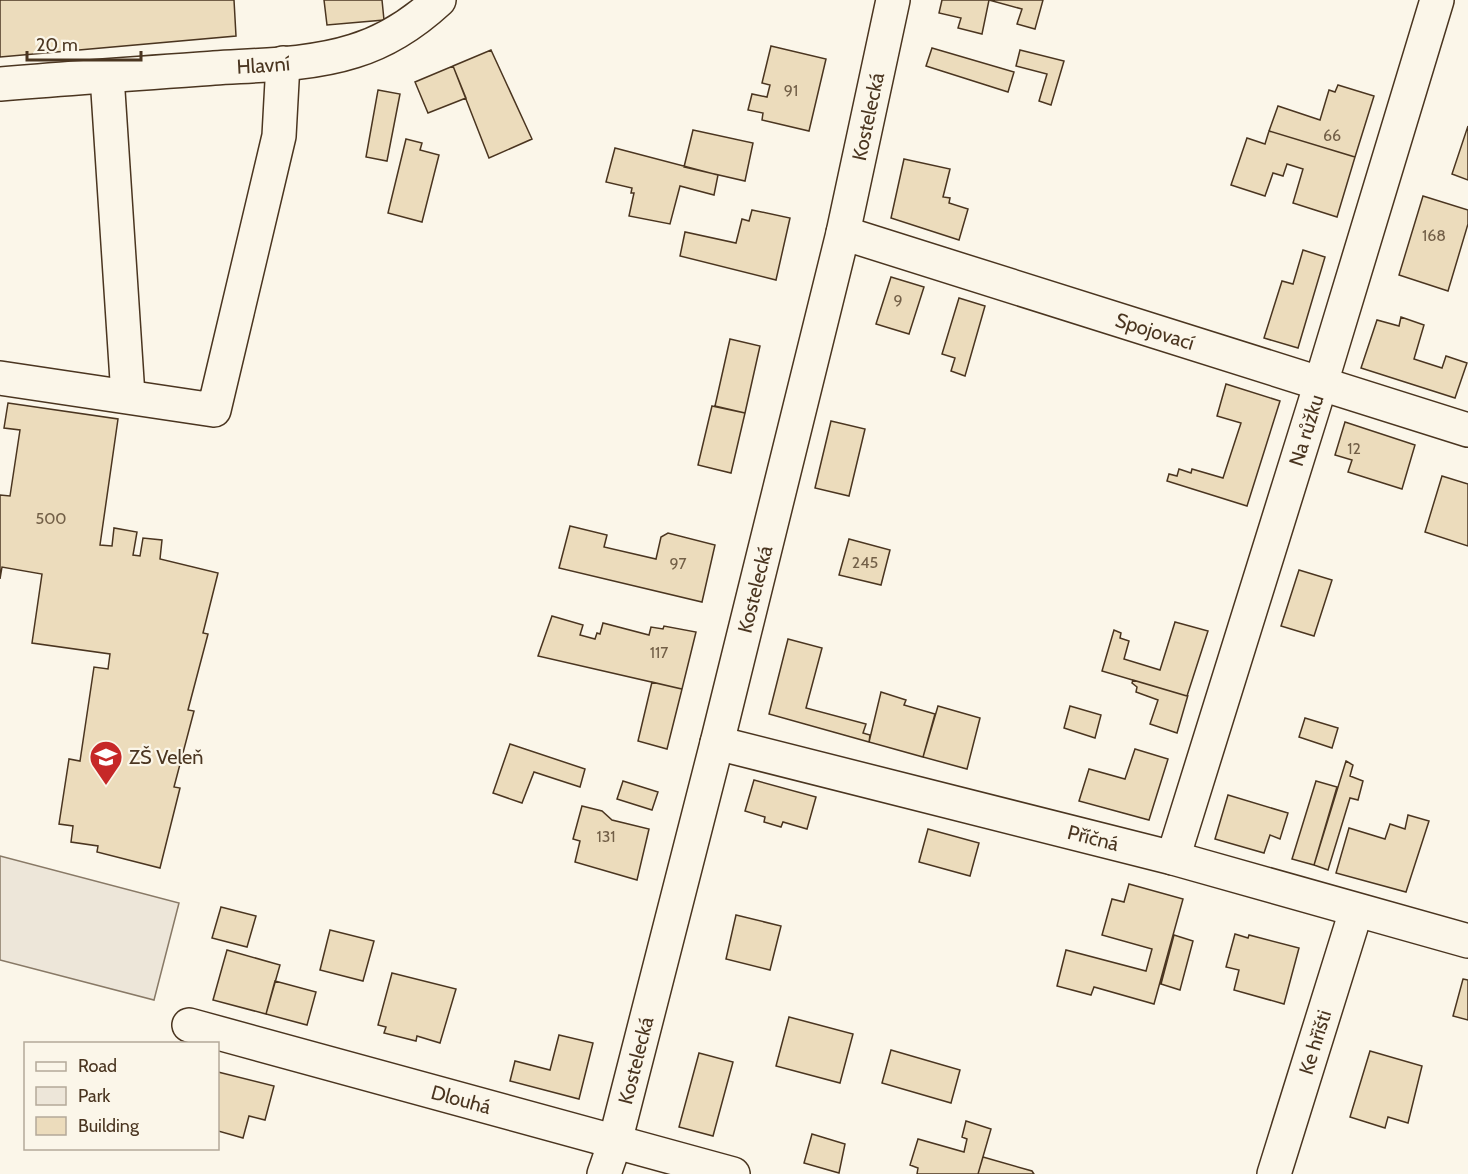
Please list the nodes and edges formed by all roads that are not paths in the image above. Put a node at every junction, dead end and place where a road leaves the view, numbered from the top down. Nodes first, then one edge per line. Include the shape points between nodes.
1 (440, 0) edge
2 (893, 0) edge
3 (1437, 0) edge
4 (283, 63) junction
5 (108, 76) junction
6 (0, 84) edge
7 (843, 233) junction
8 (0, 378) edge
9 (1321, 383) junction
10 (128, 396) junction
11 (1468, 430) edge
12 (717, 743) junction
13 (1173, 858) junction
14 (1356, 911) junction
15 (1468, 941) edge
16 (189, 1025) dead end
17 (615, 1142) junction
18 (604, 1174) edge
19 (733, 1174) edge
20 (1274, 1174) edge

1 - 4 street, Hlavní via 417,20 377,42 332,57
2 - 7 street, Kostelecká
3 - 9 street, Na růžku
4 - 5 street, Hlavní
4 - 10 street via 279,136 214,410
5 - 6 street, Hlavní
5 - 10 street
7 - 9 street, Spojovací
7 - 12 street, Kostelecká
8 - 10 street
9 - 11 street, Spojovací
9 - 13 street, Na růžku
12 - 13 street, Příčná
12 - 17 street, Kostelecká
13 - 14 street, Příčná
14 - 15 street, Příčná
14 - 20 street, Ke hřišti
16 - 17 street, Dlouhá
17 - 18 street, Kostelecká
17 - 19 street, Dlouhá

